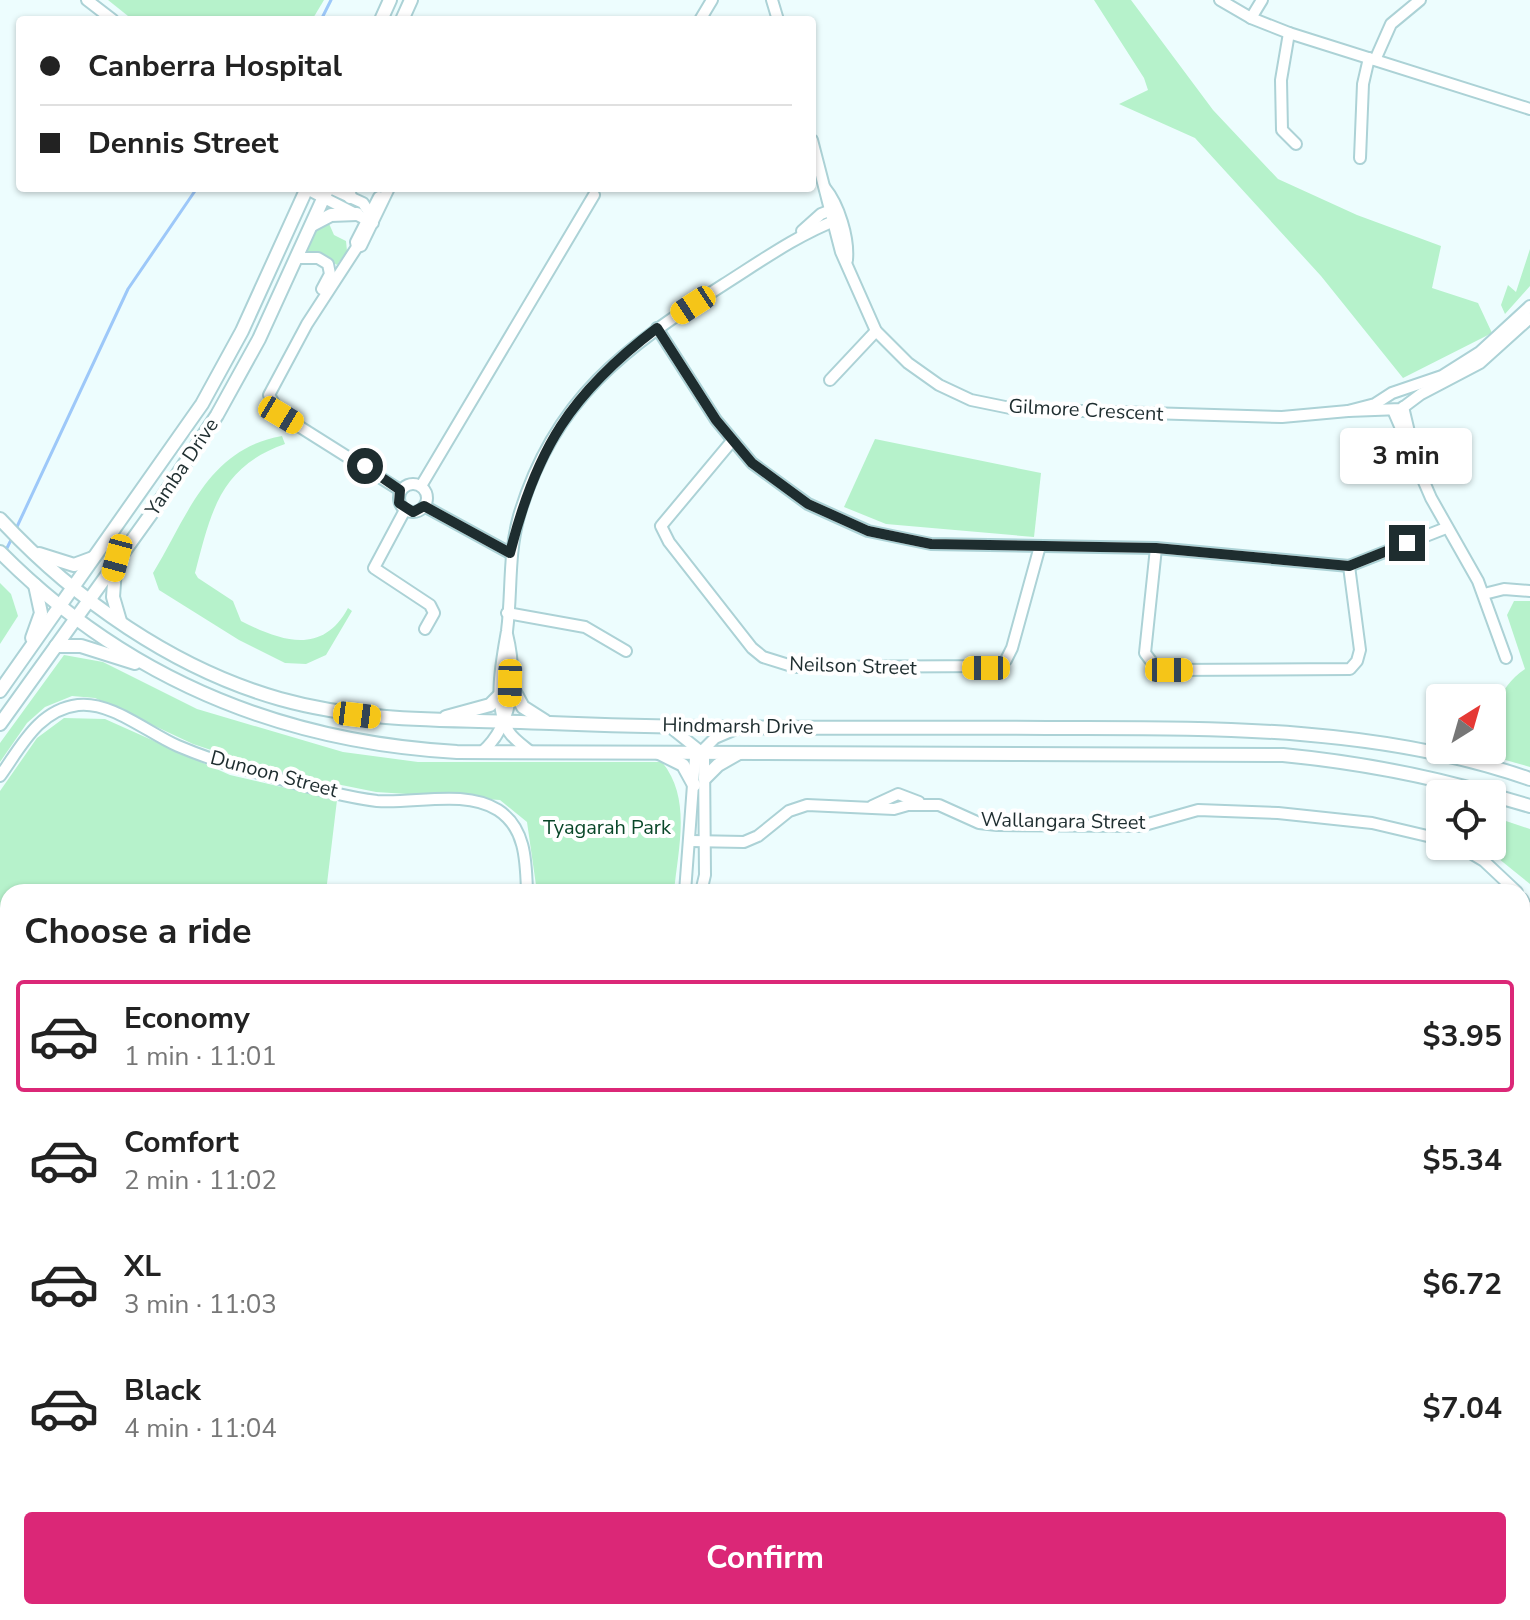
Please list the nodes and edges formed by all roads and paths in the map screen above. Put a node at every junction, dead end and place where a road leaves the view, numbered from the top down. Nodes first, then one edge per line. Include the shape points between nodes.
1 (87, 0) edge
2 (1220, 0) edge
3 (1262, 0) edge
4 (1420, 0) edge
5 (108, 16) edge
6 (1251, 18) junction
7 (1289, 33) junction
8 (1372, 59) junction
9 (1530, 109) edge
10 (1296, 144) dead end
11 (816, 155) edge
12 (1360, 158) dead end
13 (305, 192) edge
14 (327, 192) edge
15 (329, 192) edge
16 (594, 192) edge
17 (349, 193) edge
18 (385, 193) edge
19 (366, 215) junction
20 (834, 215) junction
21 (312, 225) junction
22 (297, 258) junction
23 (323, 299) junction
24 (1530, 306) edge
25 (1530, 318) edge
26 (657, 328) junction
27 (876, 331) junction
28 (1444, 379) junction
29 (830, 380) dead end
30 (1396, 403) junction
31 (732, 441) junction
32 (421, 486) junction
33 (400, 490) junction
34 (424, 506) junction
35 (405, 510) junction
36 (2, 521) edge
37 (1446, 528) junction
38 (1040, 546) junction
39 (1156, 548) junction
40 (29, 549) junction
41 (0, 552) edge
42 (510, 553) junction
43 (97, 556) junction
44 (117, 558) junction
45 (1349, 566) junction
46 (35, 585) junction
47 (75, 587) junction
48 (1530, 591) edge
49 (1484, 594) junction
50 (90, 600) junction
51 (62, 606) junction
52 (507, 613) junction
53 (77, 618) junction
54 (120, 621) junction
55 (425, 629) dead end
56 (507, 632) junction
57 (56, 646) junction
58 (626, 651) dead end
59 (1506, 658) dead end
60 (23, 659) junction
61 (146, 665) junction
62 (510, 683) junction
63 (0, 691) edge
64 (501, 694) junction
65 (435, 720) junction
66 (505, 722) junction
67 (547, 722) junction
68 (0, 724) edge
69 (668, 725) junction
70 (741, 727) junction
71 (656, 751) junction
72 (700, 751) junction
73 (742, 751) junction
74 (482, 752) junction
75 (532, 753) junction
76 (0, 776) edge
77 (1530, 779) edge
78 (1436, 780) edge
79 (700, 782) junction
80 (1506, 799) edge
81 (1530, 806) edge
82 (1426, 836) edge
83 (691, 841) junction
84 (705, 841) junction
85 (1482, 860) edge
86 (526, 884) edge
87 (686, 884) edge
88 (703, 884) edge
89 (1508, 884) edge

1 - 5 street
2 - 6 street
3 - 6 street
4 - 8 street via 1391,24
6 - 7 street
7 - 8 street
7 - 10 street via 1281,80 1282,130
8 - 9 street
8 - 12 street via 1363,84
11 - 20 street, Gilmore Crescent
13 - 43 main road, Yamba Drive via 223,367 171,453
14 - 21 main road, Yamba Drive
15 - 19 street
16 - 32 street
17 - 19 street
18 - 19 street
18 - 19 street
19 - 21 main road via 331,215
19 - 23 street via 361,246
20 - 26 street
20 - 27 street, Gilmore Crescent
21 - 22 main road, Yamba Drive
22 - 23 street via 328,264
22 - 44 main road, Yamba Drive via 217,415
23 - 33 street via 272,384 272,403 281,415
24 - 28 street, Gilmore Crescent
25 - 28 street, Gilmore Crescent via 1480,363
26 - 31 street
26 - 42 street via 580,397 549,443 530,484
27 - 29 street
27 - 30 street, Gilmore Crescent via 939,385 971,400 1015,409 1282,417
28 - 30 street, Gilmore Crescent
30 - 37 street
31 - 38 street via 777,484 868,531 931,544
31 - 38 street, Neilson Street via 661,526 752,648 778,664 998,666 1012,648
32 - 33 street via 412,483
32 - 34 street via 427,498
33 - 35 street via 399,503
34 - 35 street
34 - 42 street
35 - 55 street via 374,568 430,605 434,613
36 - 40 main road, Hindmarsh Drive
37 - 45 street
37 - 49 street
38 - 39 street
39 - 45 street
39 - 45 street via 1145,653 1157,669 1350,669 1360,650
40 - 43 main road via 74,565
40 - 47 main road, Hindmarsh Drive
41 - 46 main road, Hindmarsh Drive
42 - 52 street
43 - 47 main road, Yamba Drive
44 - 50 main road, Yamba Drive
44 - 54 main road via 111,581
46 - 51 main road, Hindmarsh Drive
46 - 60 main road via 40,621
47 - 50 main road, Hindmarsh Drive
47 - 51 main road, Yamba Drive
48 - 49 street
49 - 59 street
50 - 53 main road, Yamba Drive
50 - 54 main road, Hindmarsh Drive
51 - 53 main road, Hindmarsh Drive
51 - 60 main road, Yamba Drive
52 - 56 street
52 - 58 street via 585,627
53 - 57 main road, Yamba Drive
53 - 61 main road, Hindmarsh Drive
54 - 65 main road, Hindmarsh Drive via 208,672 279,698 357,715
56 - 62 street
56 - 64 street
57 - 61 main road via 81,646
57 - 68 main road, Yamba Drive
60 - 63 main road, Yamba Drive
61 - 74 main road, Hindmarsh Drive via 272,722 352,741
62 - 66 street
62 - 67 main road via 523,707
64 - 65 main road via 490,705
64 - 66 street
65 - 66 main road, Hindmarsh Drive
66 - 67 main road, Hindmarsh Drive
66 - 74 street
66 - 75 street via 509,733
67 - 69 main road, Hindmarsh Drive
69 - 70 main road, Hindmarsh Drive
69 - 72 street
70 - 72 street
70 - 77 main road, Hindmarsh Drive via 1288,731 1428,753
71 - 72 main road, Hindmarsh Drive
71 - 75 main road, Hindmarsh Drive
71 - 79 main road via 683,765
72 - 73 main road, Hindmarsh Drive
72 - 79 street
73 - 78 main road, Hindmarsh Drive via 1283,755 1385,767
73 - 79 main road
74 - 75 main road, Hindmarsh Drive
76 - 86 street, Dunoon Street via 37,725 54,711 80,704 102,707 176,745 260,774 377,801 468,802 495,808 516,827
79 - 83 street
79 - 84 street
80 - 81 main road, Hindmarsh Drive
82 - 84 street, Wallangara Street via 1372,823 1198,810 1141,826 997,825 898,794 871,807 807,805 744,842
83 - 84 street, Wallangara Street
83 - 87 street
84 - 88 street
85 - 89 street

